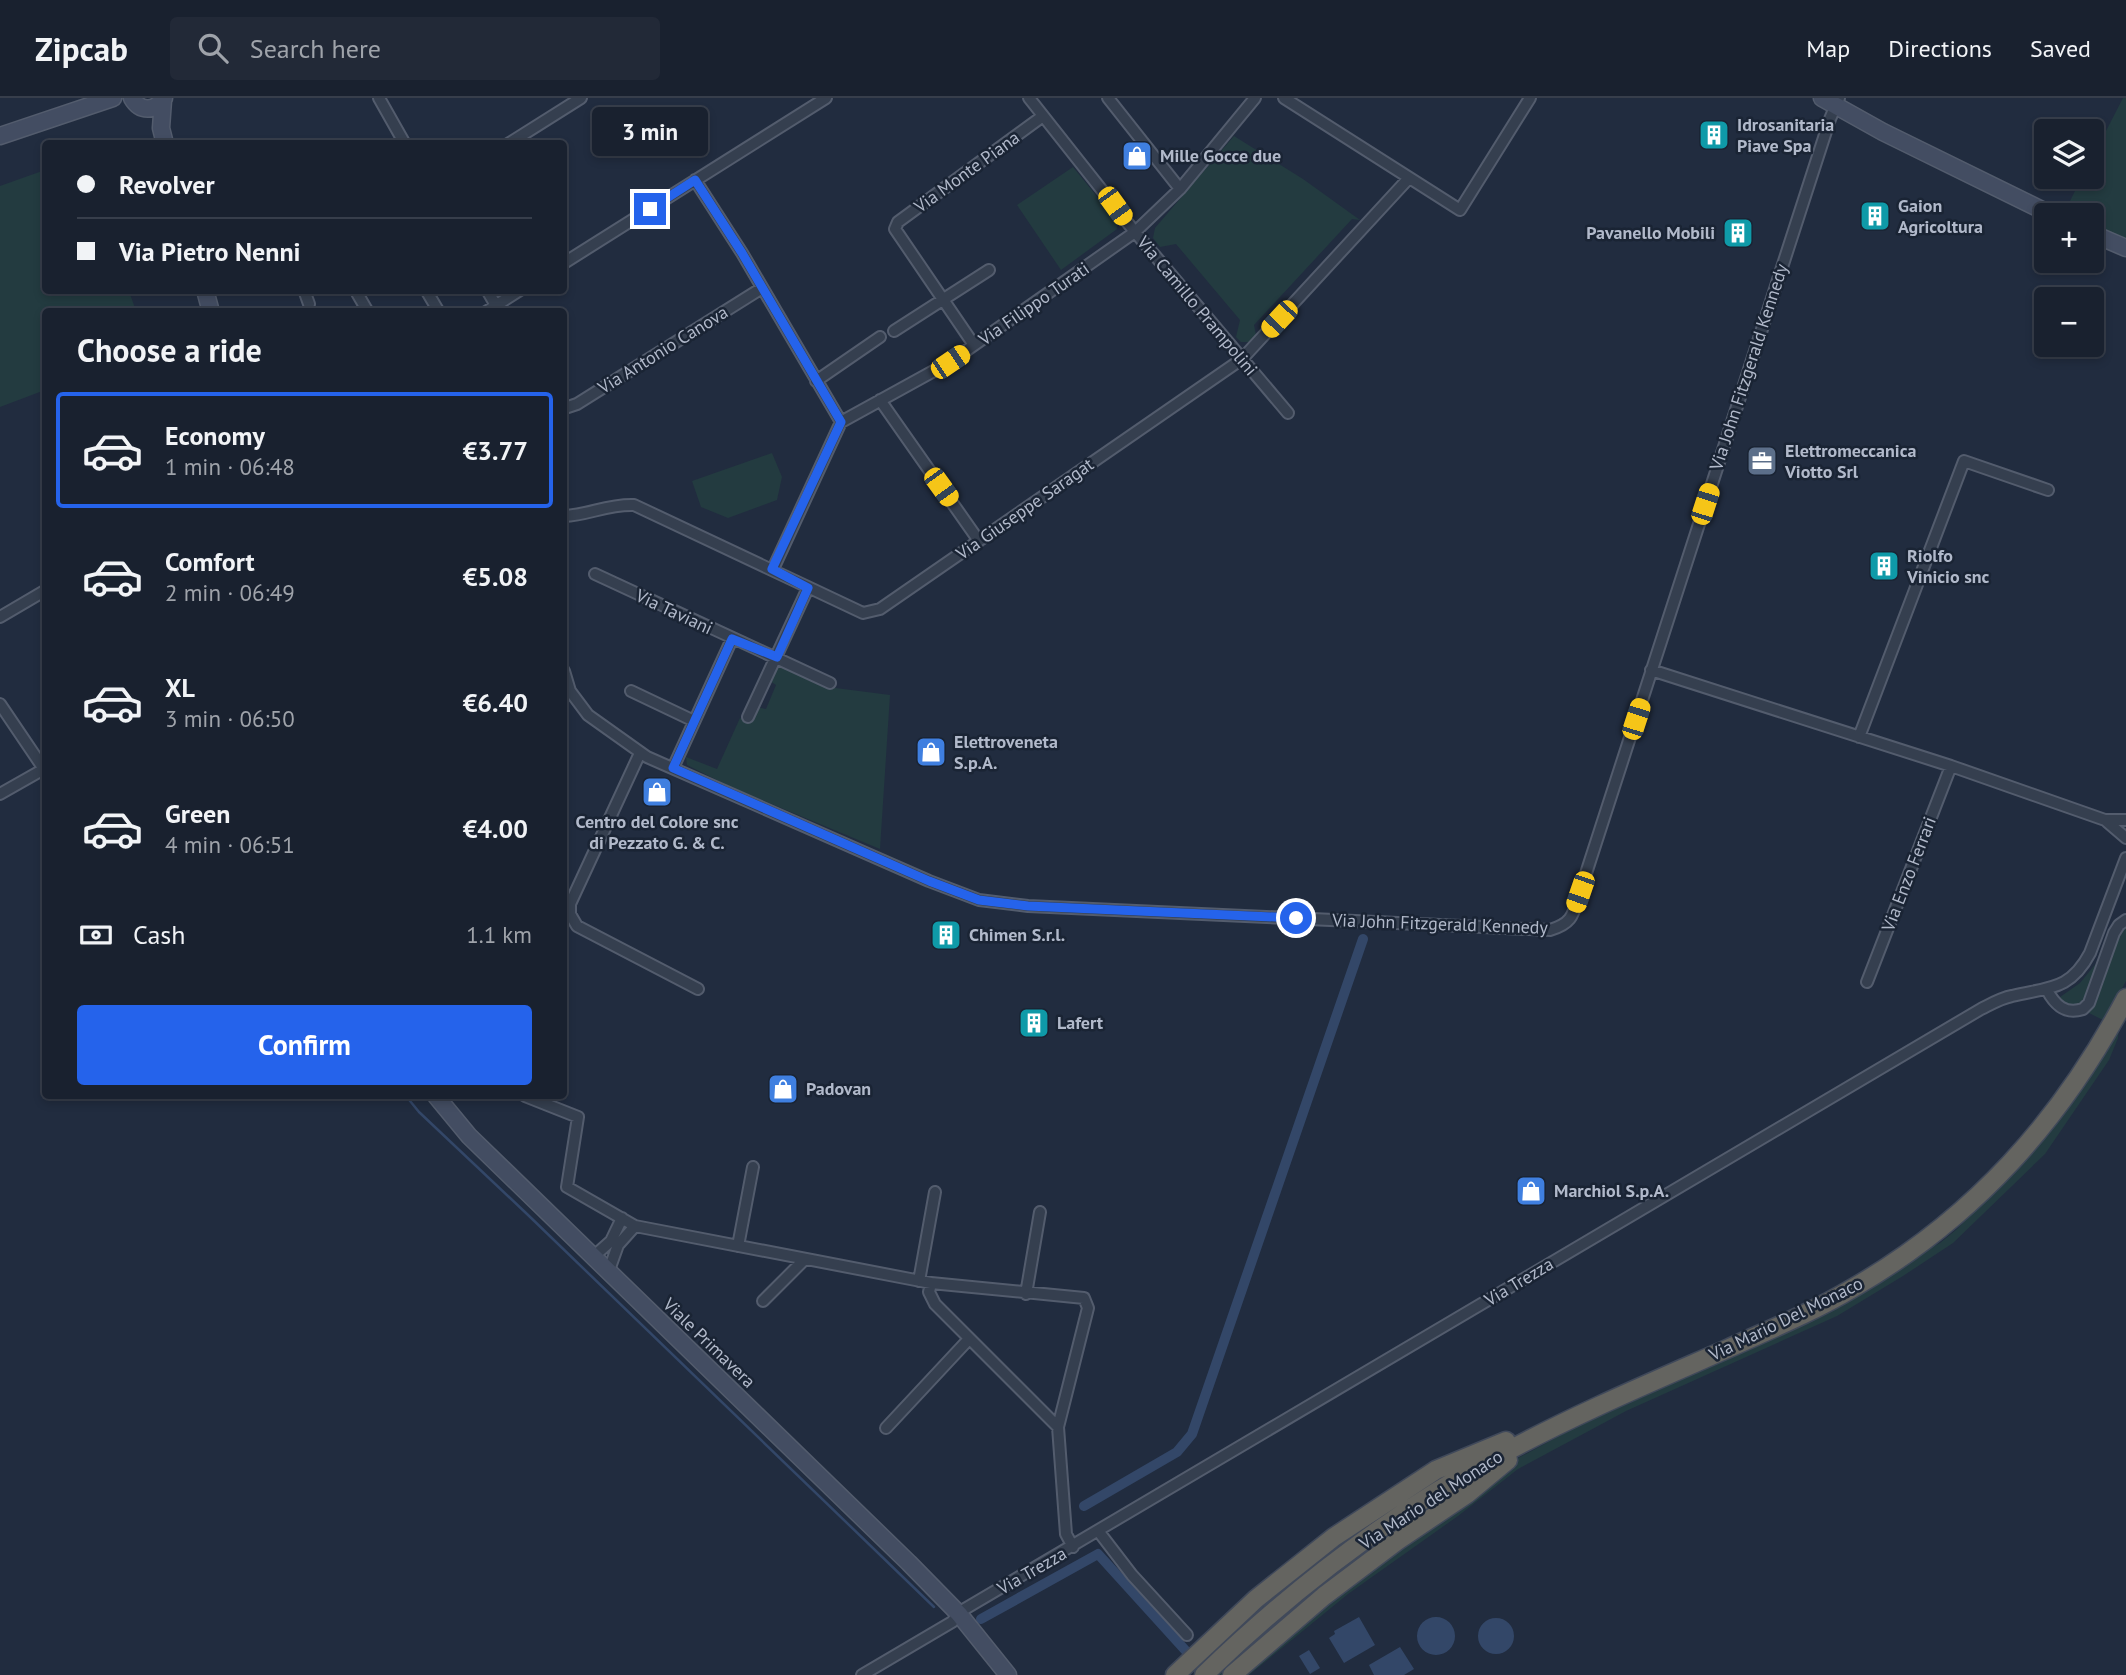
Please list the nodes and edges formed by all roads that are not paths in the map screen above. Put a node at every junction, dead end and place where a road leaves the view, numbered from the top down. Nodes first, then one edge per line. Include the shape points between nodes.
1 (581, 98) edge
2 (825, 98) edge
3 (1029, 98) edge
4 (1108, 98) edge
5 (1255, 98) edge
6 (1284, 98) edge
7 (1530, 98) edge
8 (111, 99) edge
9 (163, 99) edge
10 (382, 99) edge
11 (1834, 100) edge
12 (137, 103) edge
13 (1043, 116) junction
14 (0, 136) edge
15 (163, 136) edge
16 (403, 140) edge
17 (514, 140) edge
18 (1948, 162) junction
19 (1409, 178) junction
20 (695, 180) junction
21 (1180, 189) junction
22 (2034, 206) edge
23 (1135, 232) junction
24 (2104, 239) edge
25 (2126, 248) edge
26 (567, 261) edge
27 (989, 270) dead end
28 (762, 288) junction
29 (305, 294) edge
30 (515, 294) edge
31 (943, 301) junction
32 (309, 304) dead end
33 (495, 308) edge
34 (894, 331) dead end
35 (880, 337) dead end
36 (974, 345) junction
37 (1242, 359) junction
38 (816, 381) junction
39 (880, 400) junction
40 (567, 406) edge
41 (1288, 413) dead end
42 (841, 422) junction
43 (2048, 490) dead end
44 (568, 516) edge
45 (979, 541) junction
46 (772, 569) junction
47 (595, 574) dead end
48 (808, 588) junction
49 (42, 592) edge
50 (0, 617) edge
51 (732, 639) junction
52 (777, 657) junction
53 (1651, 670) junction
54 (567, 681) edge
55 (830, 683) dead end
56 (631, 691) dead end
57 (0, 704) edge
58 (748, 717) dead end
59 (694, 721) junction
60 (1859, 737) junction
61 (640, 753) junction
62 (1951, 766) junction
63 (42, 767) edge
64 (673, 768) junction
65 (42, 773) edge
66 (0, 794) edge
67 (2124, 828) edge
68 (2126, 858) edge
69 (2126, 920) edge
70 (1867, 982) dead end
71 (698, 989) dead end
72 (2048, 990) junction
73 (2126, 998) edge
74 (438, 1099) edge
75 (533, 1099) edge
76 (753, 1167) dead end
77 (935, 1192) dead end
78 (1040, 1212) dead end
79 (622, 1218) junction
80 (635, 1226) junction
81 (738, 1246) junction
82 (593, 1257) junction
83 (804, 1260) junction
84 (608, 1273) junction
85 (919, 1281) junction
86 (931, 1283) junction
87 (1026, 1294) junction
88 (763, 1301) dead end
89 (969, 1339) junction
90 (1582, 1414) junction
91 (1058, 1427) junction
92 (886, 1428) dead end
93 (1099, 1532) junction
94 (1073, 1547) junction
95 (959, 1614) junction
96 (1187, 1635) dead end
97 (862, 1675) edge
98 (1007, 1675) edge
99 (1175, 1675) edge
100 (1204, 1675) edge
101 (1232, 1675) edge

1 - 17 street
2 - 20 street
3 - 13 street, Via Camillo Prampolini
4 - 21 street
5 - 21 street, Via Filippo Turati
6 - 19 street
7 - 19 street via 1460,210
8 - 12 main road
8 - 14 main road
9 - 12 main road via 156,107
9 - 15 main road
10 - 16 street
11 - 18 main road
11 - 18 main road via 1904,143
11 - 53 street, Via John Fitzgerald Kennedy
12 - 15 main road
13 - 23 street, Via Camillo Prampolini
13 - 31 street, Via Monte Piana via 898,222 895,229
18 - 22 main road
19 - 37 street, Via Giuseppe Saragat
20 - 26 street
20 - 28 street
21 - 23 street, Via Filippo Turati
23 - 36 street, Via Filippo Turati
23 - 37 street, Via Camillo Prampolini
24 - 25 main road
27 - 31 street
28 - 38 street
28 - 40 street, Via Antonio Canova
29 - 32 street
30 - 33 street
31 - 34 street
31 - 36 street, Via Monte Piana
35 - 38 street
36 - 39 street, Via Filippo Turati
37 - 41 street, Via Camillo Prampolini
37 - 45 street, Via Giuseppe Saragat
38 - 42 street
39 - 42 street, Via Filippo Turati
39 - 45 street
42 - 46 street
43 - 60 street via 1964,461
44 - 46 street, Via Giuseppe Saragat via 616,504 634,505
45 - 48 street, Via Giuseppe Saragat via 880,609 863,613
46 - 48 street, Via Giuseppe Saragat
47 - 51 street, Via Taviani
48 - 52 street
49 - 50 street
51 - 52 street, Via Taviani
51 - 59 street
52 - 55 street, Via Taviani
52 - 58 street
53 - 60 street
53 - 64 street, Via John Fitzgerald Kennedy via 1570,920 1550,930 979,900
54 - 61 street, Via John Fitzgerald Kennedy via 588,715
56 - 59 street
57 - 63 street
59 - 64 street
60 - 62 street
61 - 64 street, Via John Fitzgerald Kennedy
61 - 71 street via 570,904 570,914 577,926
62 - 67 street
62 - 70 street, Via Enzo Ferrari
65 - 66 street
68 - 72 street, Via Trezza via 2085,963
69 - 72 street via 2114,933 2083,1009 2060,1007
72 - 93 street, Via Trezza via 2012,996 1981,1009
73 - 90 highway, Via Mario Del Monaco via 2088,1064 2042,1129 2000,1175 1932,1235 1870,1278 1812,1310
74 - 82 main road, Viale Primavera via 469,1136
75 - 79 street via 578,1117 567,1187
76 - 81 street
77 - 85 street
78 - 87 street
79 - 80 street
79 - 82 street via 611,1241
80 - 81 street
80 - 84 street via 618,1245
81 - 83 street
82 - 84 main road, Viale Primavera
83 - 85 street
83 - 88 street
84 - 95 main road, Viale Primavera
85 - 86 street
86 - 87 street
86 - 89 street via 929,1292 935,1304
87 - 91 street via 1084,1298 1088,1308
89 - 91 street
89 - 92 street
90 - 99 highway via 1458,1460 1413,1484 1279,1580
90 - 100 highway, Via Mario del Monaco via 1423,1500 1289,1599
90 - 101 highway via 1512,1457 1353,1573
91 - 94 street via 1066,1534
93 - 94 street, Via Trezza
93 - 96 street
94 - 95 street, Via Trezza
95 - 97 street, Via Trezza
95 - 98 main road, Viale Primavera

